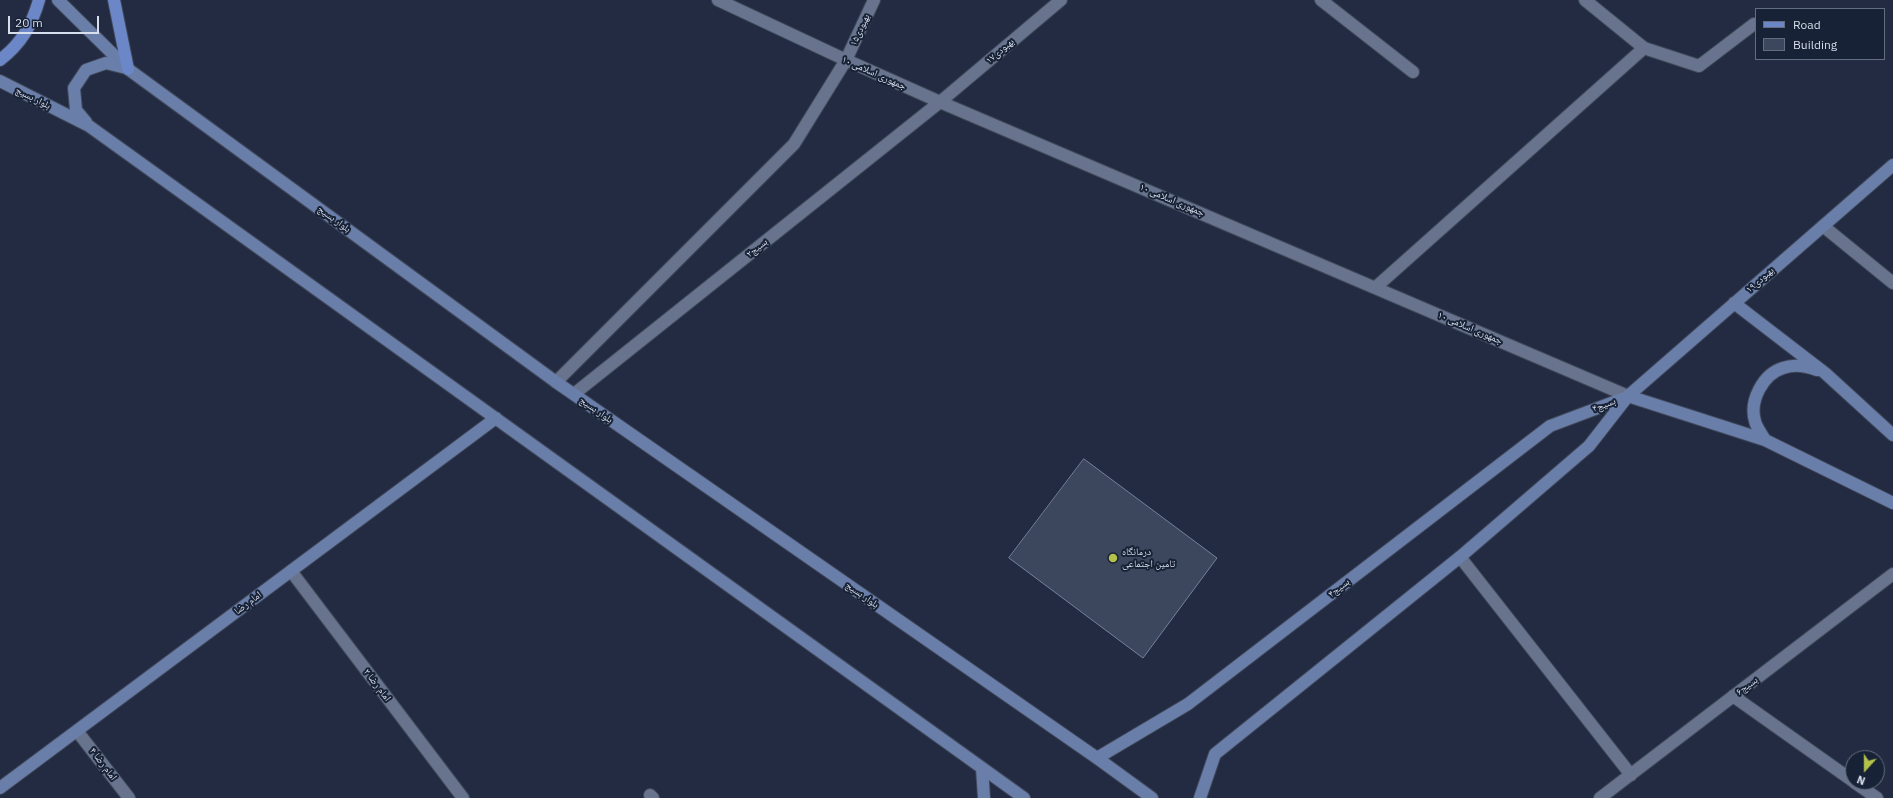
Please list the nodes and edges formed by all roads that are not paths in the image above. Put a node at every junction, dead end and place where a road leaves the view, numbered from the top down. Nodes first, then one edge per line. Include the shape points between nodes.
1 (39, 0) edge
2 (58, 0) edge
3 (114, 0) edge
4 (718, 0) edge
5 (874, 0) edge
6 (1061, 0) edge
7 (1321, 0) edge
8 (1585, 0) edge
9 (1754, 24) dead end
10 (1644, 48) junction
11 (0, 60) edge
12 (846, 60) junction
13 (128, 68) junction
14 (1413, 72) dead end
15 (0, 81) edge
16 (940, 102) junction
17 (89, 126) junction
18 (1893, 165) edge
19 (1822, 226) junction
20 (1893, 283) edge
21 (1376, 287) junction
22 (1734, 303) junction
23 (1825, 373) junction
24 (556, 382) junction
25 (574, 394) junction
26 (1628, 396) junction
27 (496, 418) junction
28 (1893, 435) edge
29 (1765, 440) junction
30 (1893, 503) edge
31 (1460, 557) junction
32 (291, 572) junction
33 (1893, 574) edge
34 (1733, 696) junction
35 (77, 731) junction
36 (1097, 758) junction
37 (982, 768) junction
38 (1631, 775) junction
39 (1845, 776) edge
40 (0, 788) edge
41 (1866, 790) edge
42 (129, 798) edge
43 (462, 798) edge
44 (984, 798) edge
45 (1024, 798) edge
46 (1152, 798) edge
47 (1200, 798) edge
48 (1600, 798) edge
49 (1877, 798) edge

1 - 11 main road via 33,20 12,51
2 - 13 street, بلوار بسیج
3 - 13 main road
4 - 12 street, جمهوری اسلامی ۱۰
5 - 12 street, بهبودی۱۵
6 - 16 street, بهبودی۱۷
7 - 14 street
8 - 10 street
9 - 10 street via 1699,66
10 - 21 street
12 - 16 street, جمهوری اسلامی ۱۰
12 - 24 street via 794,144
13 - 17 street via 106,63 86,70 74,88 76,110
13 - 24 street, بلوار بسیج
15 - 17 street, بلوار بسیج
16 - 21 street, جمهوری اسلامی ۱۰
16 - 25 street, بسیج۲
17 - 27 street, بلوار بسیج
18 - 19 street, بهبودی۱۹
19 - 20 street
19 - 22 street, بهبودی۱۹
21 - 26 street, جمهوری اسلامی ۱۰
22 - 23 street
22 - 26 street, بهبودی۱۹
23 - 28 street
23 - 29 street via 1805,366 1783,368 1765,380 1755,399 1755,421
24 - 25 street, بلوار بسیج
25 - 36 street, بلوار بسیج
26 - 29 street
26 - 31 street, بسیج۴ via 1589,446
26 - 36 street, بسیج۴ via 1550,426 1188,704
27 - 32 street, امام رضا
27 - 37 street, بلوار بسیج
29 - 30 street
31 - 38 street
31 - 47 street, بسیج۴ via 1215,754
32 - 35 street, امام رضا
32 - 43 street, امام رضا ۲
33 - 34 street, بسیج۶
34 - 38 street, بسیج۶
34 - 39 street
35 - 40 street, امام رضا
35 - 42 street, امام رضا ۴
36 - 46 street, بلوار بسیج
37 - 44 street
37 - 45 street, بلوار بسیج
38 - 48 street, بسیج۶
41 - 49 street

